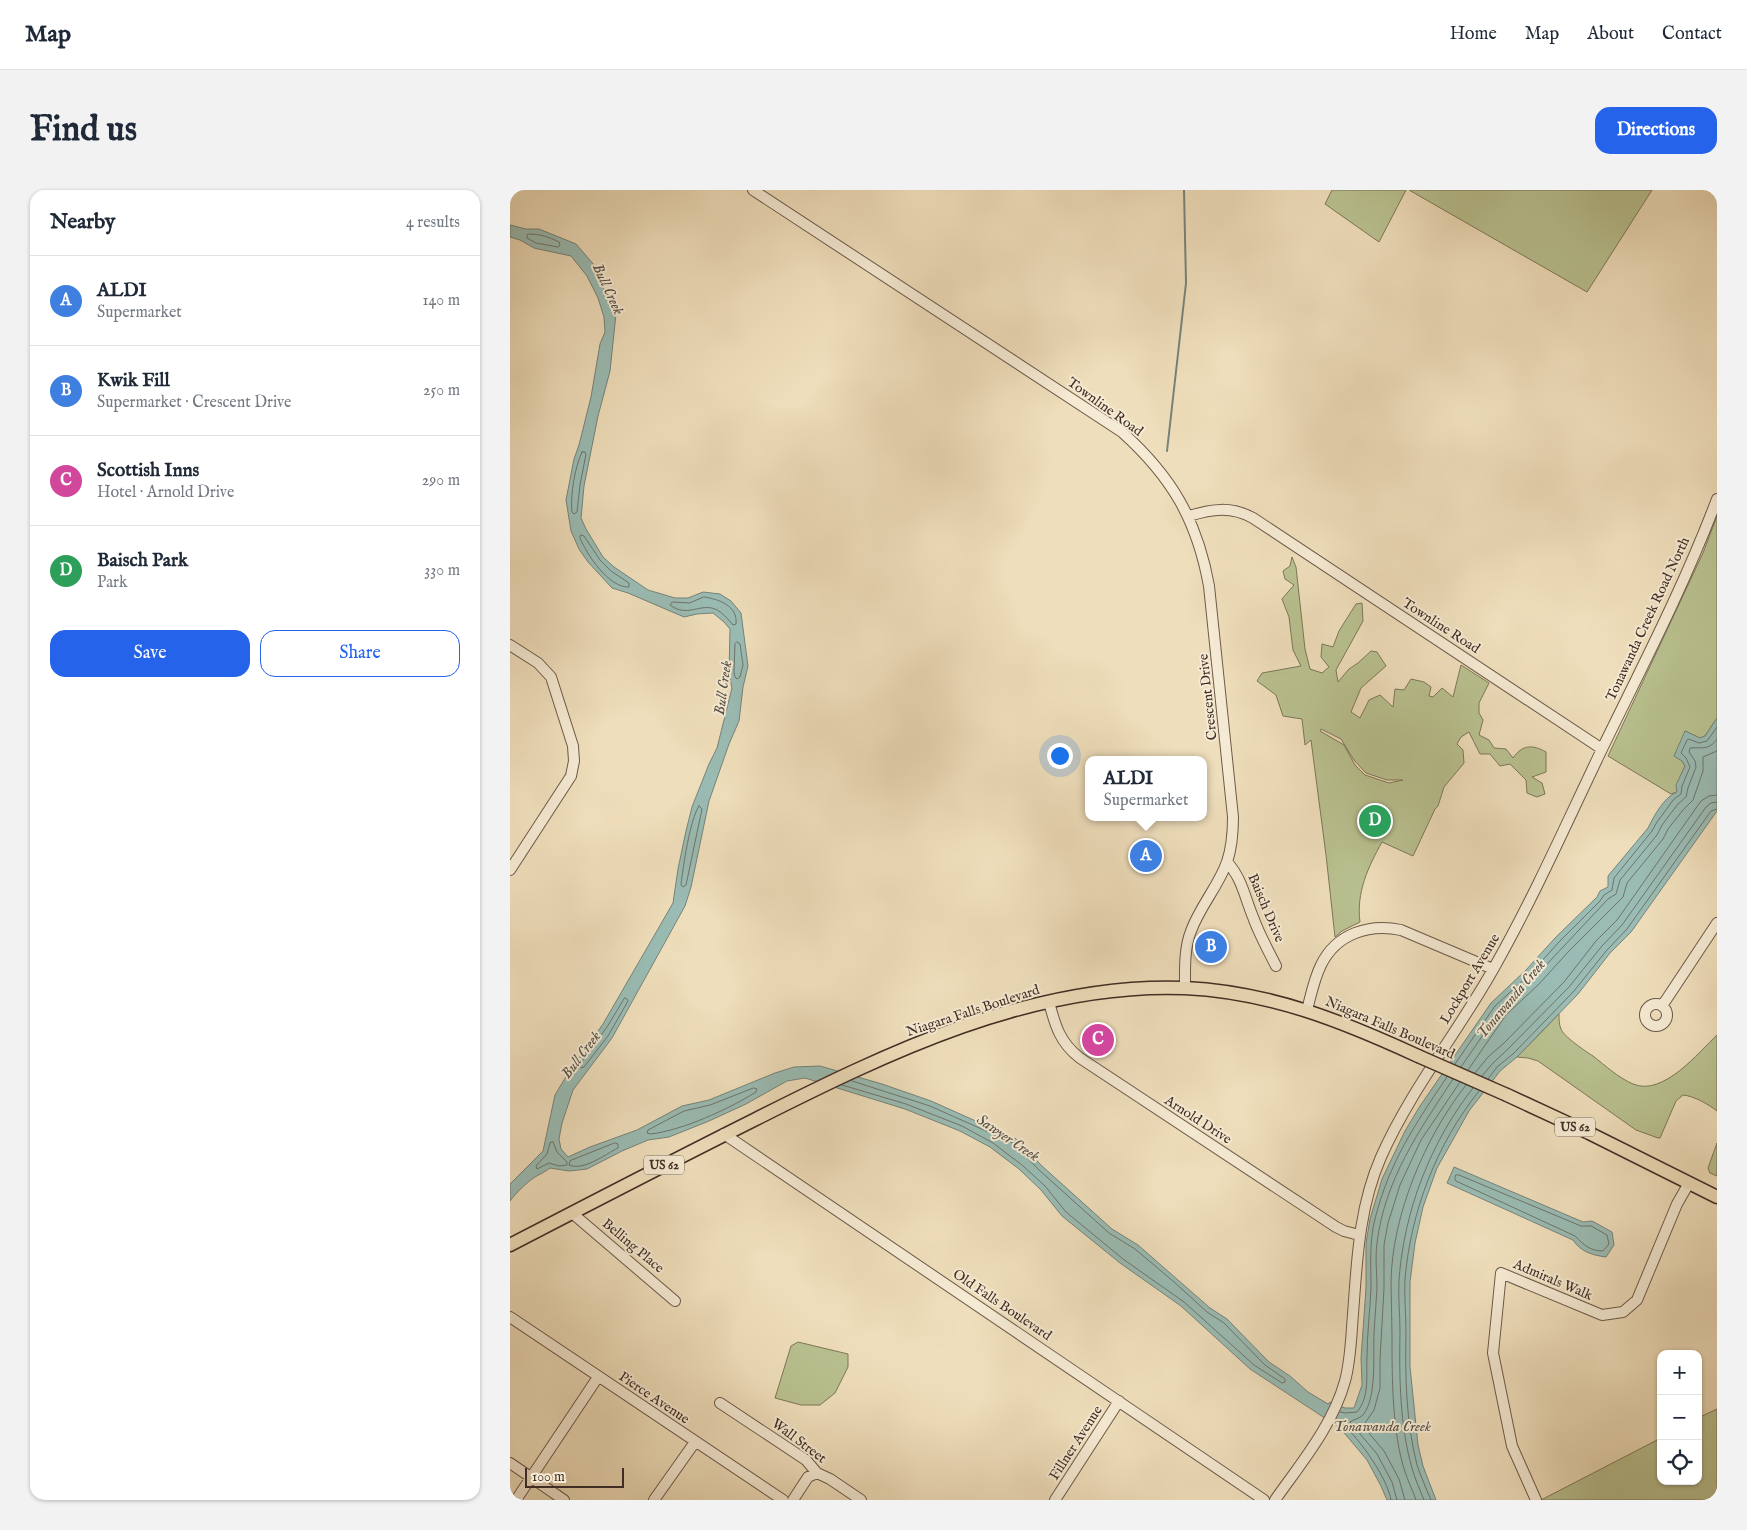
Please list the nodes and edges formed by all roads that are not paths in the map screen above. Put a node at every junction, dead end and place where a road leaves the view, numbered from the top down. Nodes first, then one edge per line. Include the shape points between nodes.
1 (753, 190) edge
2 (1717, 499) edge
3 (1189, 516) junction
4 (510, 645) edge
5 (1602, 749) junction
6 (1227, 862) junction
7 (510, 870) edge
8 (1717, 923) edge
9 (1276, 966) dead end
10 (1493, 969) junction
11 (1185, 988) junction
12 (1049, 1002) junction
13 (1662, 1006) dead end
14 (1306, 1010) junction
15 (724, 1134) junction
16 (1688, 1183) junction
17 (1717, 1197) edge
18 (572, 1213) junction
19 (1359, 1235) junction
20 (510, 1245) edge
21 (675, 1301) dead end
22 (510, 1317) edge
23 (598, 1377) junction
24 (1120, 1401) junction
25 (720, 1403) dead end
26 (694, 1442) junction
27 (510, 1463) edge
28 (817, 1473) junction
29 (531, 1477) junction
30 (516, 1500) edge
31 (564, 1500) edge
32 (654, 1500) edge
33 (783, 1500) edge
34 (793, 1500) edge
35 (861, 1500) edge
36 (1055, 1500) edge
37 (1264, 1500) edge
38 (1275, 1500) edge
39 (1536, 1500) edge

1 - 3 street, Townline Road via 1122,432 1159,470
2 - 5 street, Tonawanda Creek Road North via 1663,625
3 - 5 street, Townline Road via 1222,509 1253,518
3 - 6 street, Crescent Drive via 1207,571 1214,619 1234,816
4 - 7 street via 538,663 551,677 573,746 574,761 571,776
5 - 10 street, Lockport Avenue
6 - 9 street, Baisch Drive via 1241,882 1253,918
6 - 11 street, Crescent Drive via 1192,929 1186,953
8 - 13 street
10 - 14 street via 1400,930 1386,927 1364,929 1343,939 1327,955 1318,971
10 - 19 street, Lockport Avenue via 1388,1141 1370,1187
11 - 12 main road, Niagara Falls Boulevard / US 62 via 1115,991
11 - 14 main road, Niagara Falls Boulevard / US 62 via 1252,997
12 - 15 main road, Niagara Falls Boulevard / US 62 via 953,1031 851,1072
12 - 19 street, Arnold Drive via 1059,1034 1073,1052 1336,1227
14 - 16 main road, Niagara Falls Boulevard / US 62, bridge via 1346,1024 1589,1133
15 - 18 main road, Niagara Falls Boulevard / US 62
15 - 24 street, Old Falls Boulevard
16 - 17 main road, Niagara Falls Boulevard / US 62
16 - 39 street, Admirals Walk via 1637,1300 1623,1312 1602,1315 1500,1273 1493,1353 1512,1446
18 - 20 main road, Niagara Falls Boulevard / US 62
18 - 21 street, Belling Place
19 - 38 street, Lockport Avenue via 1349,1361 1343,1387 1327,1425
22 - 23 street, Pierce Avenue
23 - 26 street, Pierce Avenue
23 - 29 street
24 - 36 street, Fillner Avenue
24 - 37 street, Old Falls Boulevard
25 - 28 street, Wall Street via 806,1460
26 - 32 street
26 - 33 street, Pierce Avenue
27 - 29 street
28 - 34 street via 808,1477
28 - 35 street, Wall Street
29 - 30 street
29 - 31 street

